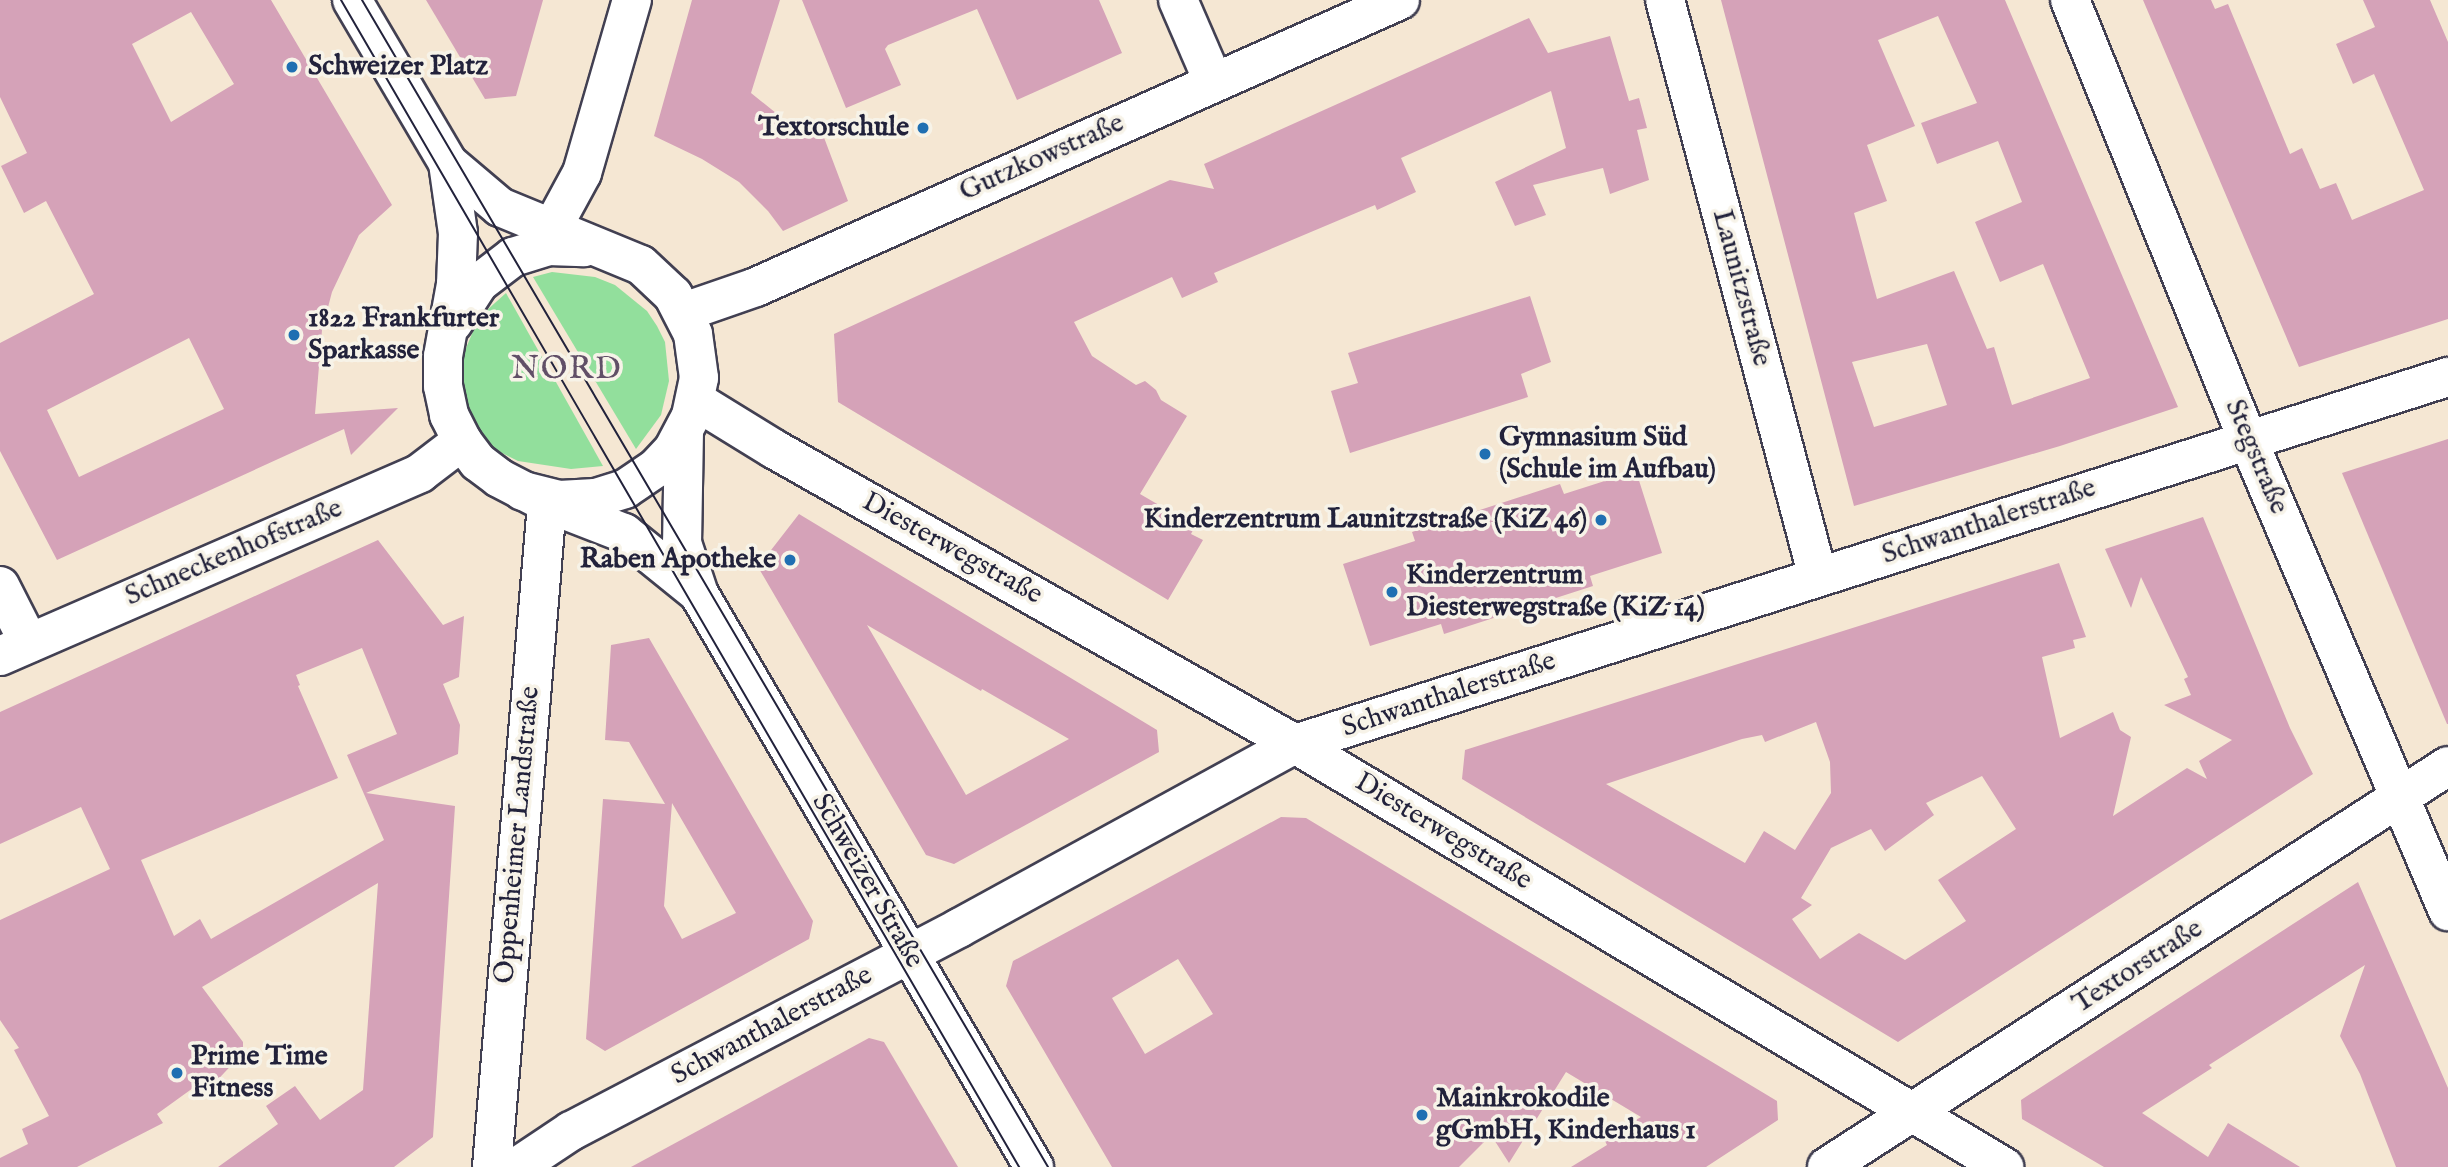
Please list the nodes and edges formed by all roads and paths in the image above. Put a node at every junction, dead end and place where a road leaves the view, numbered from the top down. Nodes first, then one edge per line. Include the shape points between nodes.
1 (352, 0) edge
2 (632, 0) edge
3 (1178, 0) edge
4 (1399, 0) edge
5 (1665, 0) edge
6 (2070, 0) edge
7 (1213, 81) junction
8 (448, 163) junction
9 (551, 230) junction
10 (604, 250) junction
11 (684, 312) junction
12 (450, 327) junction
13 (2448, 377) edge
14 (690, 416) junction
15 (2248, 440) junction
16 (462, 441) junction
17 (534, 497) junction
18 (1818, 577) junction
19 (0, 586) edge
20 (699, 594) junction
21 (15, 649) edge
22 (1295, 744) junction
23 (2448, 766) edge
24 (2400, 799) junction
25 (2448, 911) edge
26 (909, 953) junction
27 (1911, 1111) junction
28 (492, 1167) edge
29 (517, 1167) edge
30 (1034, 1167) edge
31 (1827, 1167) edge
32 (2004, 1167) edge

1 - 8 street
2 - 9 street via 582,173
3 - 7 street
4 - 7 street, Gutzkowstraße
5 - 18 street, Launitzstraße
6 - 15 street, Stegstraße
7 - 11 street, Gutzkowstraße via 756,287
8 - 9 street via 500,207
8 - 12 street via 458,233
9 - 10 street
10 - 11 street via 641,265
10 - 12 street via 548,246 513,257 479,283
11 - 14 street via 698,356
12 - 16 street via 443,356 443,386 449,415
13 - 15 street, Schwanthalerstraße
14 - 17 street via 656,468 625,489 595,498
14 - 20 street via 682,543
14 - 22 street, Diesterwegstraße via 786,456
15 - 18 street, Schwanthalerstraße
15 - 24 street, Stegstraße
16 - 17 street via 499,478
16 - 21 street, Schneckenhofstraße via 420,473
17 - 20 street via 624,533
17 - 28 street, Oppenheimer Landstraße
18 - 22 street, Schwanthalerstraße
19 - 21 street
20 - 26 street, Schweizer Straße
22 - 26 street, Schwanthalerstraße
22 - 27 street, Diesterwegstraße
23 - 24 street, Textorstraße
24 - 25 street, Stegstraße
24 - 27 street, Textorstraße
26 - 29 street, Schwanthalerstraße via 571,1131
26 - 30 street, Schweizer Straße
27 - 31 street, Textorstraße
27 - 32 street, Diesterwegstraße

